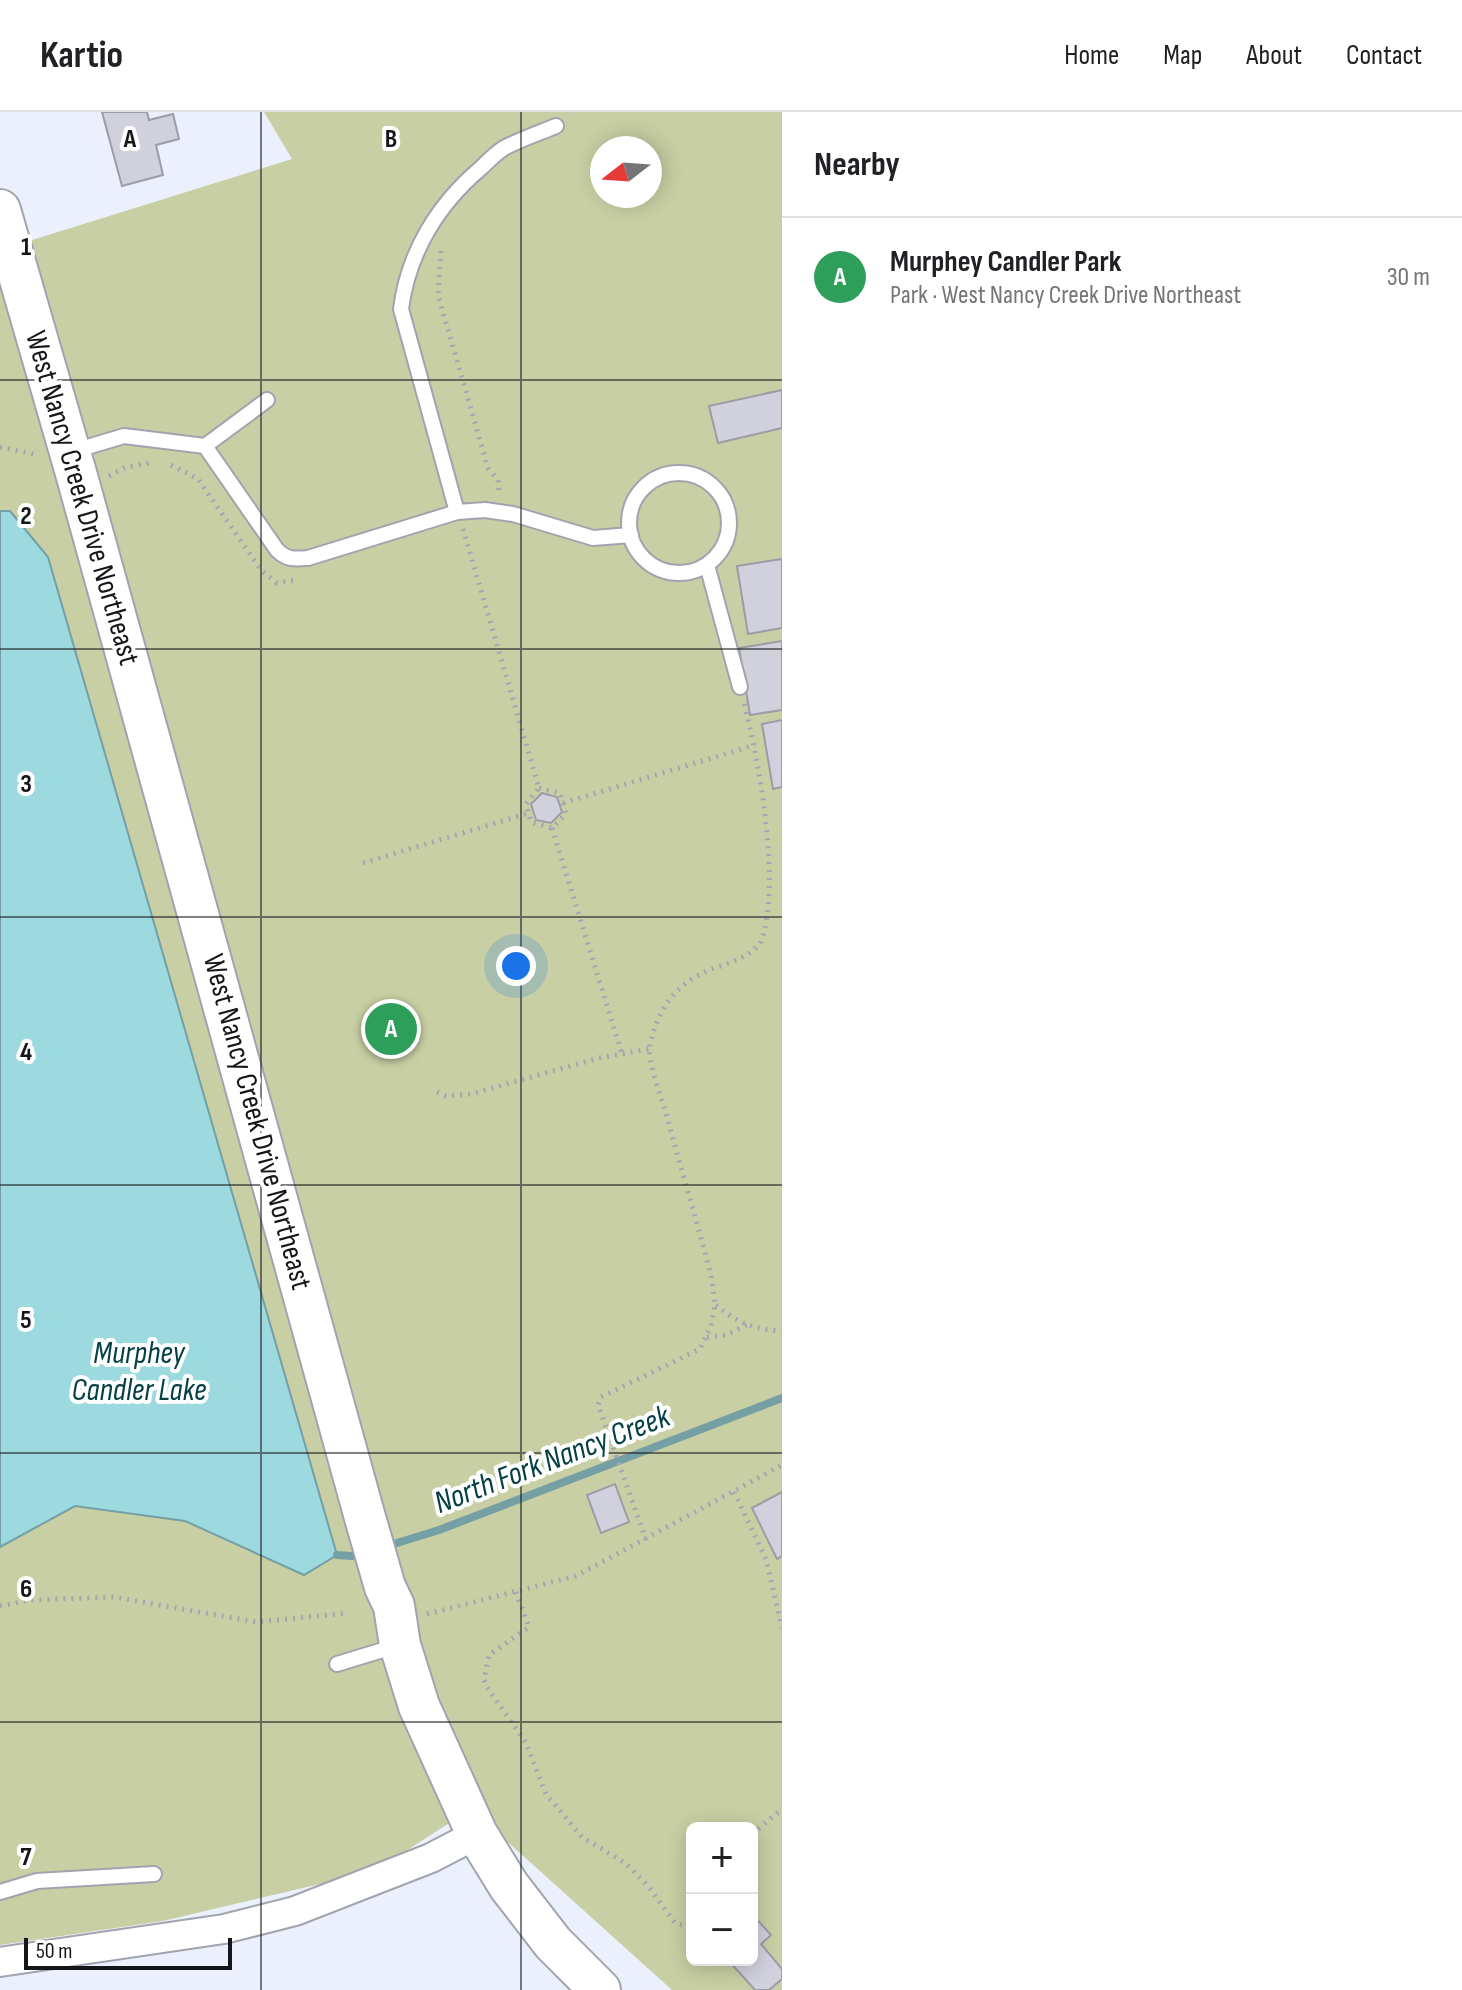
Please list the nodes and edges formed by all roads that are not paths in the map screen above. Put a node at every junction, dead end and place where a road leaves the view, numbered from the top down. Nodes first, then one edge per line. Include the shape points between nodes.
1 (556, 126) dead end
2 (0, 210) edge
3 (267, 400) dead end
4 (205, 446) junction
5 (56, 455) junction
6 (457, 512) junction
7 (631, 535) junction
8 (707, 565) junction
9 (740, 687) road end
10 (407, 1631) junction
11 (337, 1664) dead end
12 (477, 1834) junction
13 (154, 1874) dead end
14 (0, 1892) edge
15 (0, 1962) edge
16 (600, 1990) edge

1 - 6 lane via 502,149 465,181 436,215 404,282 401,309
2 - 5 street, West Nancy Creek Drive Northeast
3 - 4 lane
4 - 5 lane via 124,436
4 - 6 lane via 277,550 294,560
5 - 10 street, West Nancy Creek Drive Northeast via 385,1587
6 - 7 lane via 513,514 593,538
7 - 8 lane via 650,564 665,571 682,574
7 - 8 lane via 633,504 653,481 668,475 699,478 713,486 728,513 724,547
8 - 9 lane
10 - 11 lane
10 - 12 street, West Nancy Creek Drive Northeast via 419,1706
12 - 15 street via 431,1858 295,1911 224,1929
12 - 16 street, West Nancy Creek Drive Northeast via 553,1943
13 - 14 lane via 37,1881

